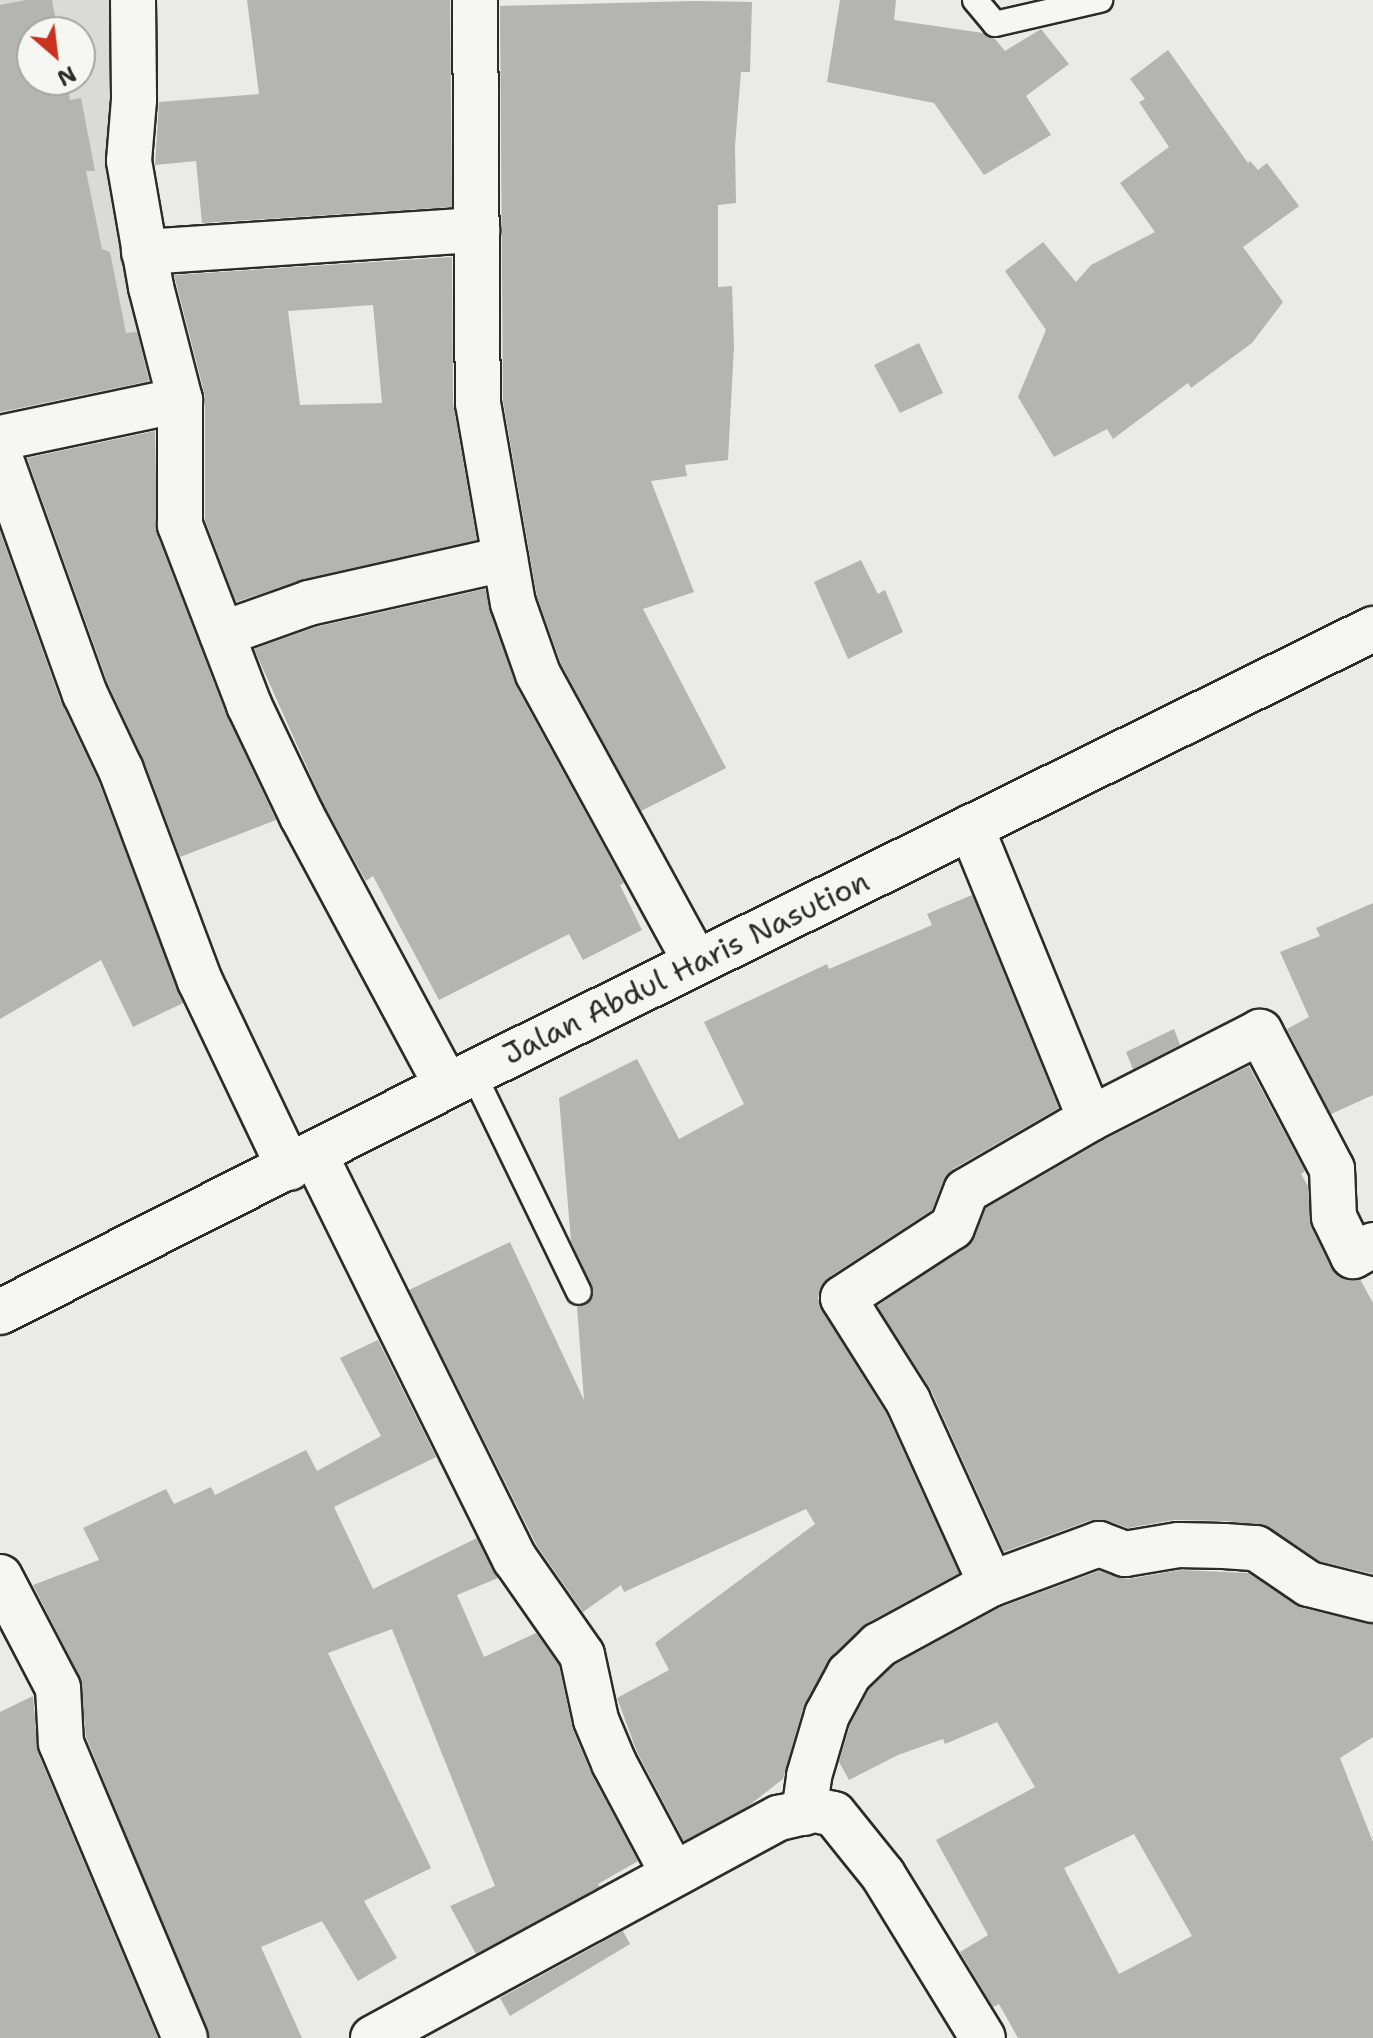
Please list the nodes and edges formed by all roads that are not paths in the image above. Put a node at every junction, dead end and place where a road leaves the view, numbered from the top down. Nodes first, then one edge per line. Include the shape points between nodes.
1 (133, 0) edge
2 (475, 0) edge
3 (975, 0) edge
4 (1100, 0) edge
5 (477, 230) junction
6 (144, 252) junction
7 (180, 400) junction
8 (0, 438) edge
9 (0, 457) edge
10 (505, 559) junction
11 (1373, 629) edge
12 (222, 634) junction
13 (971, 827) junction
14 (696, 963) junction
15 (460, 1079) junction
16 (1090, 1119) junction
17 (302, 1161) junction
18 (1373, 1245) edge
19 (579, 1292) dead end
20 (0, 1312) edge
21 (0, 1577) edge
22 (991, 1584) junction
23 (1373, 1600) edge
24 (804, 1813) junction
25 (673, 1874) junction
26 (185, 2038) edge
27 (373, 2038) edge
28 (983, 2038) edge

1 - 6 main road via 129,161
2 - 5 main road
3 - 4 lane via 995,24
5 - 6 main road
5 - 10 main road via 478,403
6 - 7 main road
7 - 8 main road
7 - 12 main road via 180,525
9 - 17 main road via 85,694 121,770 200,981
10 - 12 main road via 309,603
10 - 14 main road via 513,603 538,674
11 - 13 main road, Jalan Abdul Haris Nasution
12 - 15 main road via 302,816
13 - 14 main road, Jalan Abdul Haris Nasution
13 - 16 main road
14 - 15 main road, Jalan Abdul Haris Nasution
15 - 17 main road, Jalan Abdul Haris Nasution
15 - 19 lane
16 - 18 main road via 1260,1032 1332,1169 1334,1217 1353,1256
16 - 22 main road via 966,1191 952,1227 843,1298 908,1401
17 - 20 main road, Jalan Abdul Haris Nasution
17 - 25 main road via 515,1559 582,1655 596,1720 624,1786
21 - 26 main road via 58,1688 61,1743
22 - 23 main road via 1099,1544 1125,1554 1178,1545 1224,1546 1256,1548 1309,1584
22 - 24 main road via 879,1645 849,1674 827,1715
24 - 25 main road via 779,1818
24 - 28 main road via 834,1814 883,1875
25 - 27 main road

